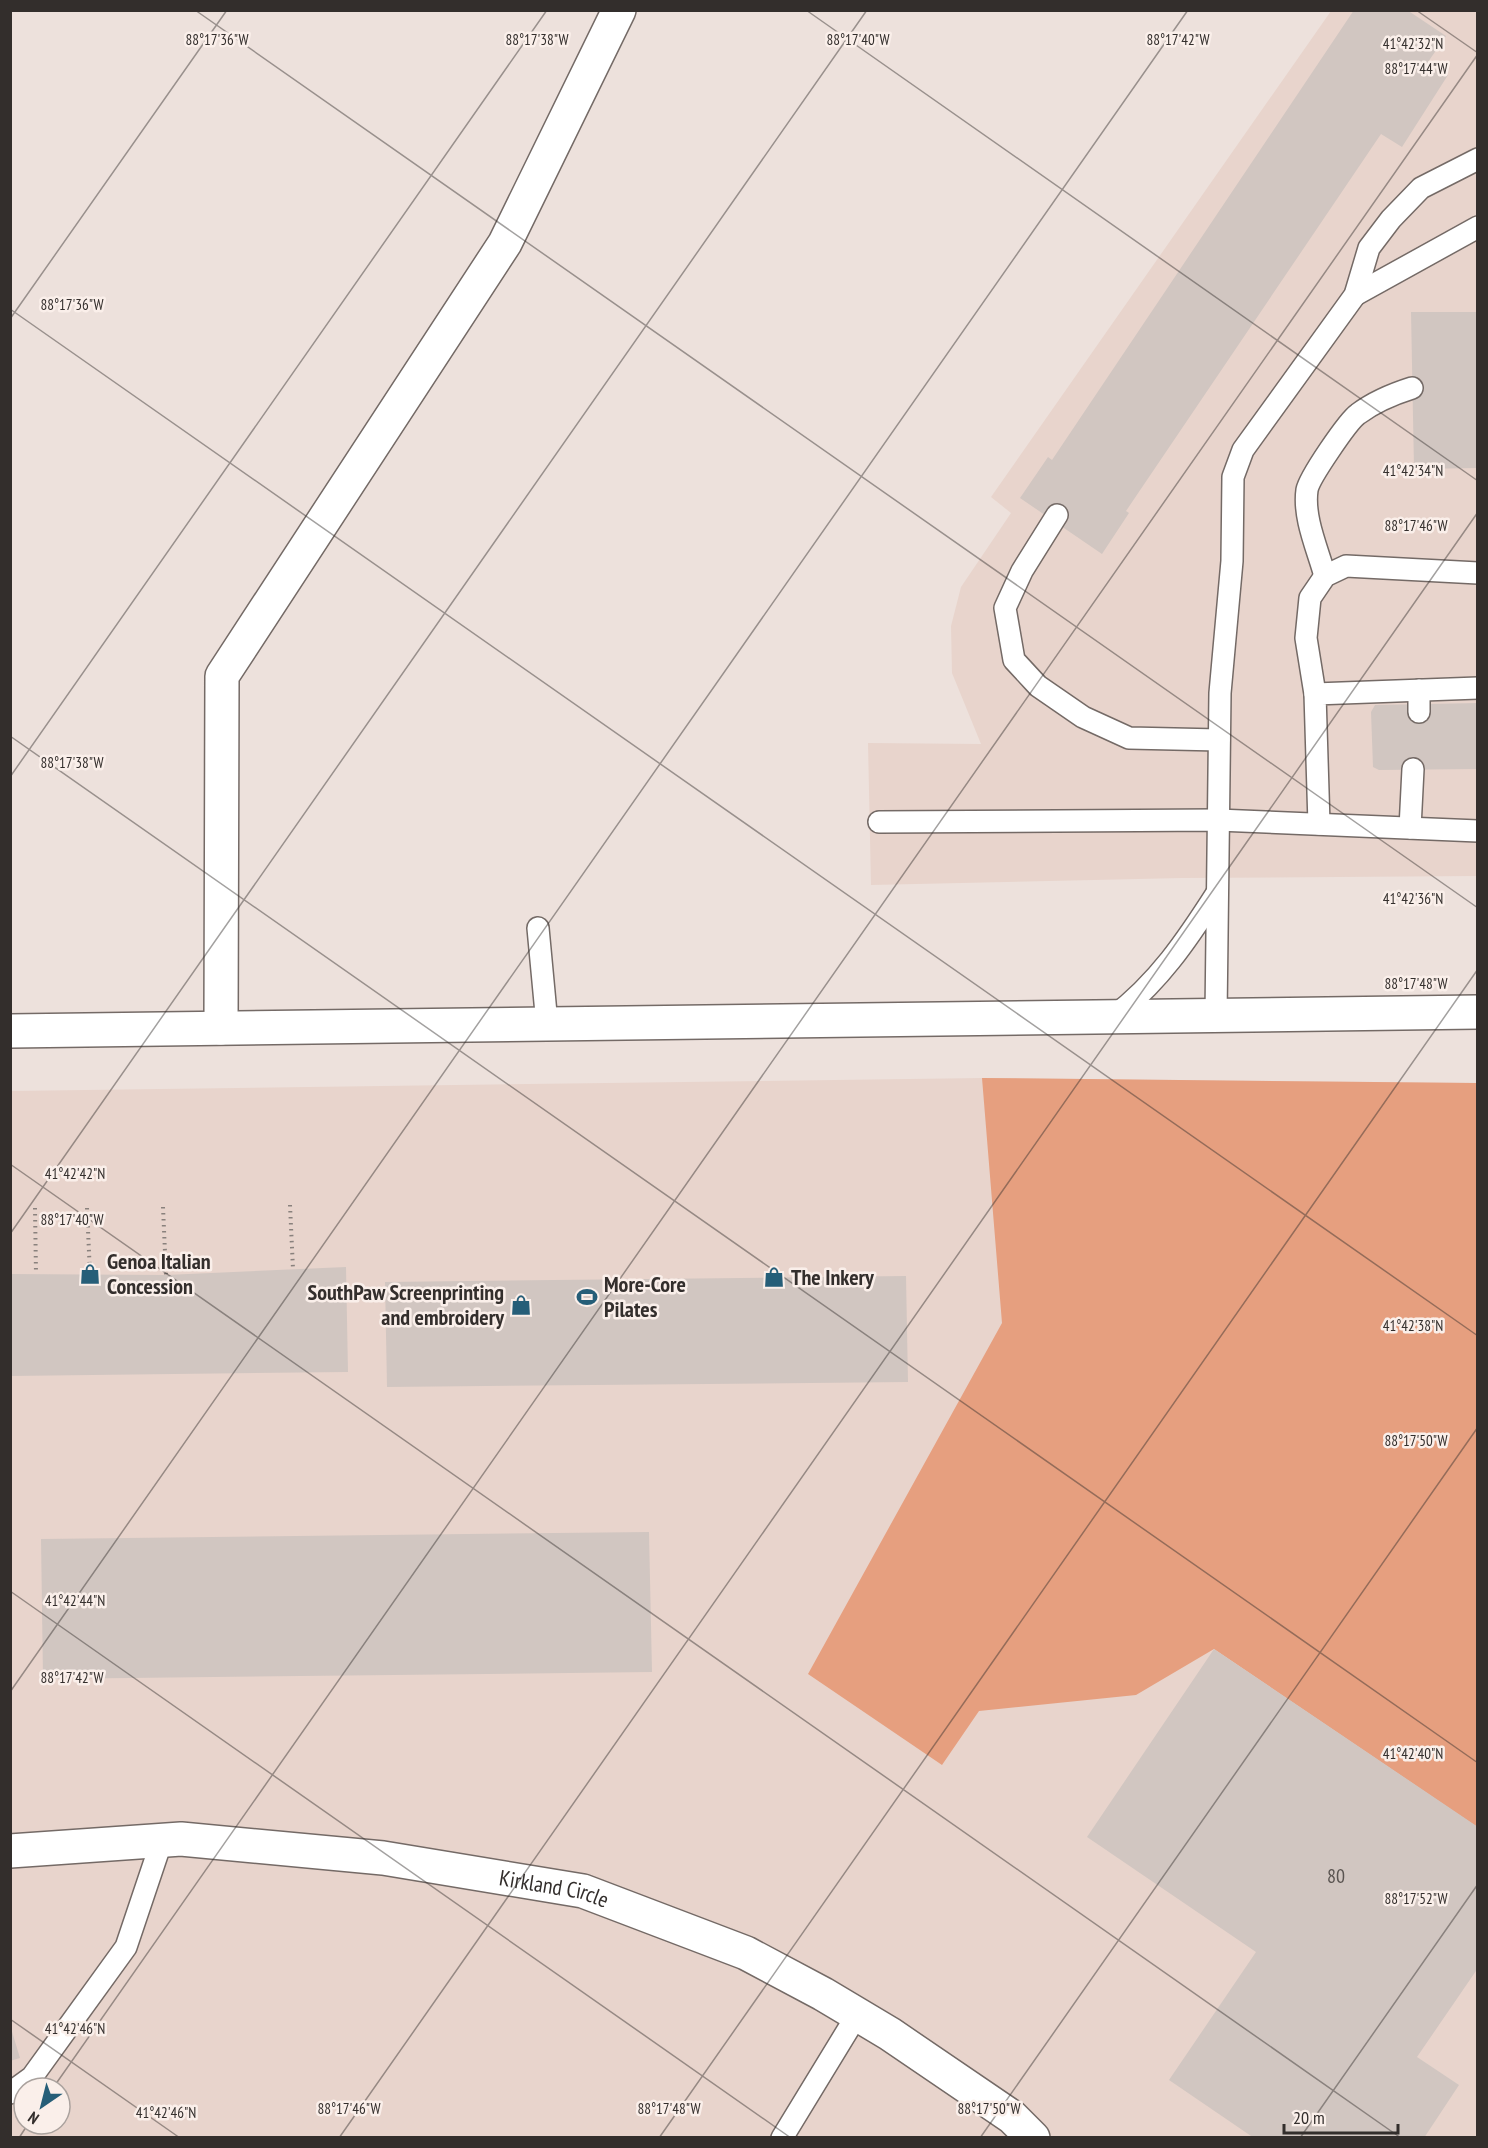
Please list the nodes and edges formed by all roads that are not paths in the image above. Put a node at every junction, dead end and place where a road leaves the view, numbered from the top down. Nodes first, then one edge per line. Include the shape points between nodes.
1 (619, 10) edge
2 (1478, 159) edge
3 (1478, 227) edge
4 (1355, 295) junction
5 (1412, 388) dead end
6 (1057, 515) dead end
7 (1478, 573) edge
8 (1325, 576) junction
9 (1478, 688) edge
10 (1419, 690) junction
11 (1315, 694) junction
12 (1419, 712) dead end
13 (1219, 740) junction
14 (1413, 769) dead end
15 (1218, 820) junction
16 (879, 822) dead end
17 (1319, 824) junction
18 (1410, 828) junction
19 (1478, 831) edge
20 (1217, 893) junction
21 (538, 928) dead end
22 (1478, 1012) edge
23 (1216, 1016) junction
24 (1113, 1017) junction
25 (547, 1024) junction
26 (221, 1028) junction
27 (10, 1031) edge
28 (162, 1840) junction
29 (10, 1851) edge
30 (857, 2015) junction
31 (10, 2093) edge
32 (782, 2138) edge
33 (1033, 2138) edge

1 - 26 street via 505,243 222,676
2 - 4 lane via 1421,188 1391,219 1369,249
3 - 4 lane
4 - 13 lane via 1243,450 1233,477 1232,561
5 - 8 lane via 1356,415 1307,489 1308,515
6 - 13 lane via 1005,608 1014,660 1038,686 1074,711 1130,738
7 - 8 lane via 1346,566
8 - 11 lane via 1310,598 1306,638
9 - 10 lane
10 - 11 lane
10 - 12 lane
11 - 17 lane
13 - 15 lane
14 - 18 lane
15 - 16 lane
15 - 17 lane
15 - 20 lane
17 - 18 lane
18 - 19 lane
20 - 23 lane
20 - 24 lane via 1156,980
21 - 25 lane
22 - 23 street
23 - 24 street
24 - 25 street
25 - 26 street
26 - 27 street
28 - 29 street, Kirkland Circle
28 - 30 street, Kirkland Circle via 383,1858 583,1891 746,1953
28 - 31 lane via 126,1947 32,2077
30 - 32 lane
30 - 33 street, Kirkland Circle via 1012,2117

